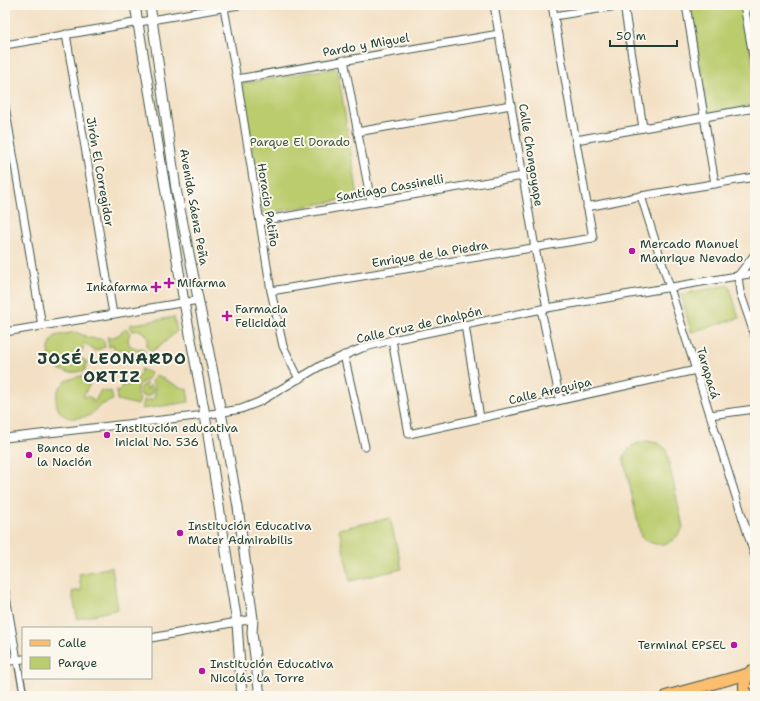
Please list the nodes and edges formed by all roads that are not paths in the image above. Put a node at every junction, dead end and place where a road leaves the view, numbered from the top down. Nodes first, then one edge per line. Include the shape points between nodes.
1 (135, 5) edge
2 (150, 5) edge
3 (239, 5) edge
4 (494, 5) edge
5 (552, 5) edge
6 (623, 5) edge
7 (686, 5) edge
8 (744, 5) edge
9 (224, 8) junction
10 (554, 16) junction
11 (153, 19) junction
12 (138, 21) junction
13 (66, 34) junction
14 (499, 34) junction
15 (5, 45) edge
16 (344, 60) junction
17 (755, 67) edge
18 (237, 79) junction
19 (511, 105) junction
20 (5, 106) edge
21 (755, 108) edge
22 (704, 117) junction
23 (643, 128) junction
24 (357, 132) junction
25 (576, 140) junction
26 (523, 176) junction
27 (755, 177) edge
28 (715, 184) junction
29 (641, 196) junction
30 (371, 202) junction
31 (588, 207) junction
32 (260, 221) junction
33 (535, 248) junction
34 (755, 254) edge
35 (755, 274) edge
36 (738, 276) junction
37 (670, 287) junction
38 (271, 291) junction
39 (199, 300) junction
40 (184, 302) junction
41 (544, 308) junction
42 (113, 314) junction
43 (465, 325) junction
44 (42, 326) junction
45 (5, 332) edge
46 (755, 336) edge
47 (392, 340) junction
48 (344, 355) junction
49 (696, 370) junction
50 (299, 379) junction
51 (560, 400) junction
52 (755, 408) edge
53 (221, 412) junction
54 (205, 415) junction
55 (710, 415) junction
56 (480, 418) junction
57 (5, 438) edge
58 (365, 447) dead end
59 (752, 536) edge
60 (755, 557) edge
61 (5, 592) edge
62 (253, 619) junction
63 (237, 623) junction
64 (152, 638) edge
65 (20, 660) edge
66 (5, 662) edge
67 (753, 671) edge
68 (22, 678) edge
69 (22, 679) edge
70 (24, 696) edge
71 (242, 696) edge
72 (260, 696) edge
73 (667, 696) edge
74 (746, 696) edge

1 - 12 street, Avenida Sáenz Peña
2 - 11 street, Avenida Sáenz Peña
3 - 9 street
4 - 14 street, Calle Chongoyape
5 - 10 street
6 - 10 street
6 - 23 street
7 - 22 street
8 - 17 street
9 - 11 street
9 - 18 street, Horacio Patiño
10 - 25 street
11 - 12 street
11 - 39 street, Avenida Sáenz Peña via 176,189
12 - 13 street
12 - 40 street, Avenida Sáenz Peña
13 - 15 street
13 - 42 street, Jirón El Corregidor
14 - 16 street, Pardo y Miguel
14 - 19 street, Calle Chongoyape
16 - 18 street, Pardo y Miguel
16 - 24 street
18 - 32 street, Horacio Patiño
19 - 24 street
19 - 26 street, Calle Chongoyape
20 - 44 street
21 - 22 street
22 - 23 street
22 - 28 street
23 - 25 street
24 - 30 street
25 - 31 street
26 - 30 street, Santiago Cassinelli
26 - 33 street, Calle Chongoyape
27 - 28 street
28 - 29 street
29 - 31 street
29 - 37 street, Tarapacá
30 - 32 street, Santiago Cassinelli
31 - 33 street, Enrique de la Piedra via 593,238
32 - 38 street, Horacio Patiño
33 - 38 street, Enrique de la Piedra
33 - 41 street, Calle Chongoyape
34 - 36 street
35 - 36 street, Calle Cruz de Chalpón
36 - 37 street, Calle Cruz de Chalpón
36 - 46 street via 740,292
37 - 41 street, Calle Cruz de Chalpón
37 - 49 street, Tarapacá
38 - 50 street, Horacio Patiño via 283,346
39 - 40 street
39 - 53 street, Avenida Sáenz Peña
40 - 42 street
40 - 54 street, Avenida Sáenz Peña
41 - 43 street, Calle Cruz de Chalpón
41 - 51 street, Calle Chongoyape
42 - 44 street
43 - 47 street, Calle Cruz de Chalpón
43 - 56 street
44 - 45 street
47 - 48 street, Calle Cruz de Chalpón
47 - 56 street, Calle Arequipa via 410,434
48 - 50 street, Calle Cruz de Chalpón
48 - 58 street
49 - 51 street, Calle Arequipa
49 - 55 street, Tarapacá
50 - 53 street, Calle Cruz de Chalpón via 259,402 241,409
51 - 56 street, Calle Arequipa
52 - 55 street
53 - 54 street, Calle Cruz de Chalpón
53 - 62 street, Avenida Sáenz Peña via 238,507
54 - 57 street, Calle Cruz de Chalpón
54 - 63 street, Avenida Sáenz Peña
55 - 59 street, Tarapacá
59 - 60 street, Tarapacá
61 - 65 street
62 - 63 street
62 - 72 street, Avenida Sáenz Peña via 252,633
63 - 64 street
63 - 71 street, Avenida Sáenz Peña
65 - 66 street
65 - 68 street
67 - 73 main road
67 - 74 main road via 744,685
69 - 70 street

